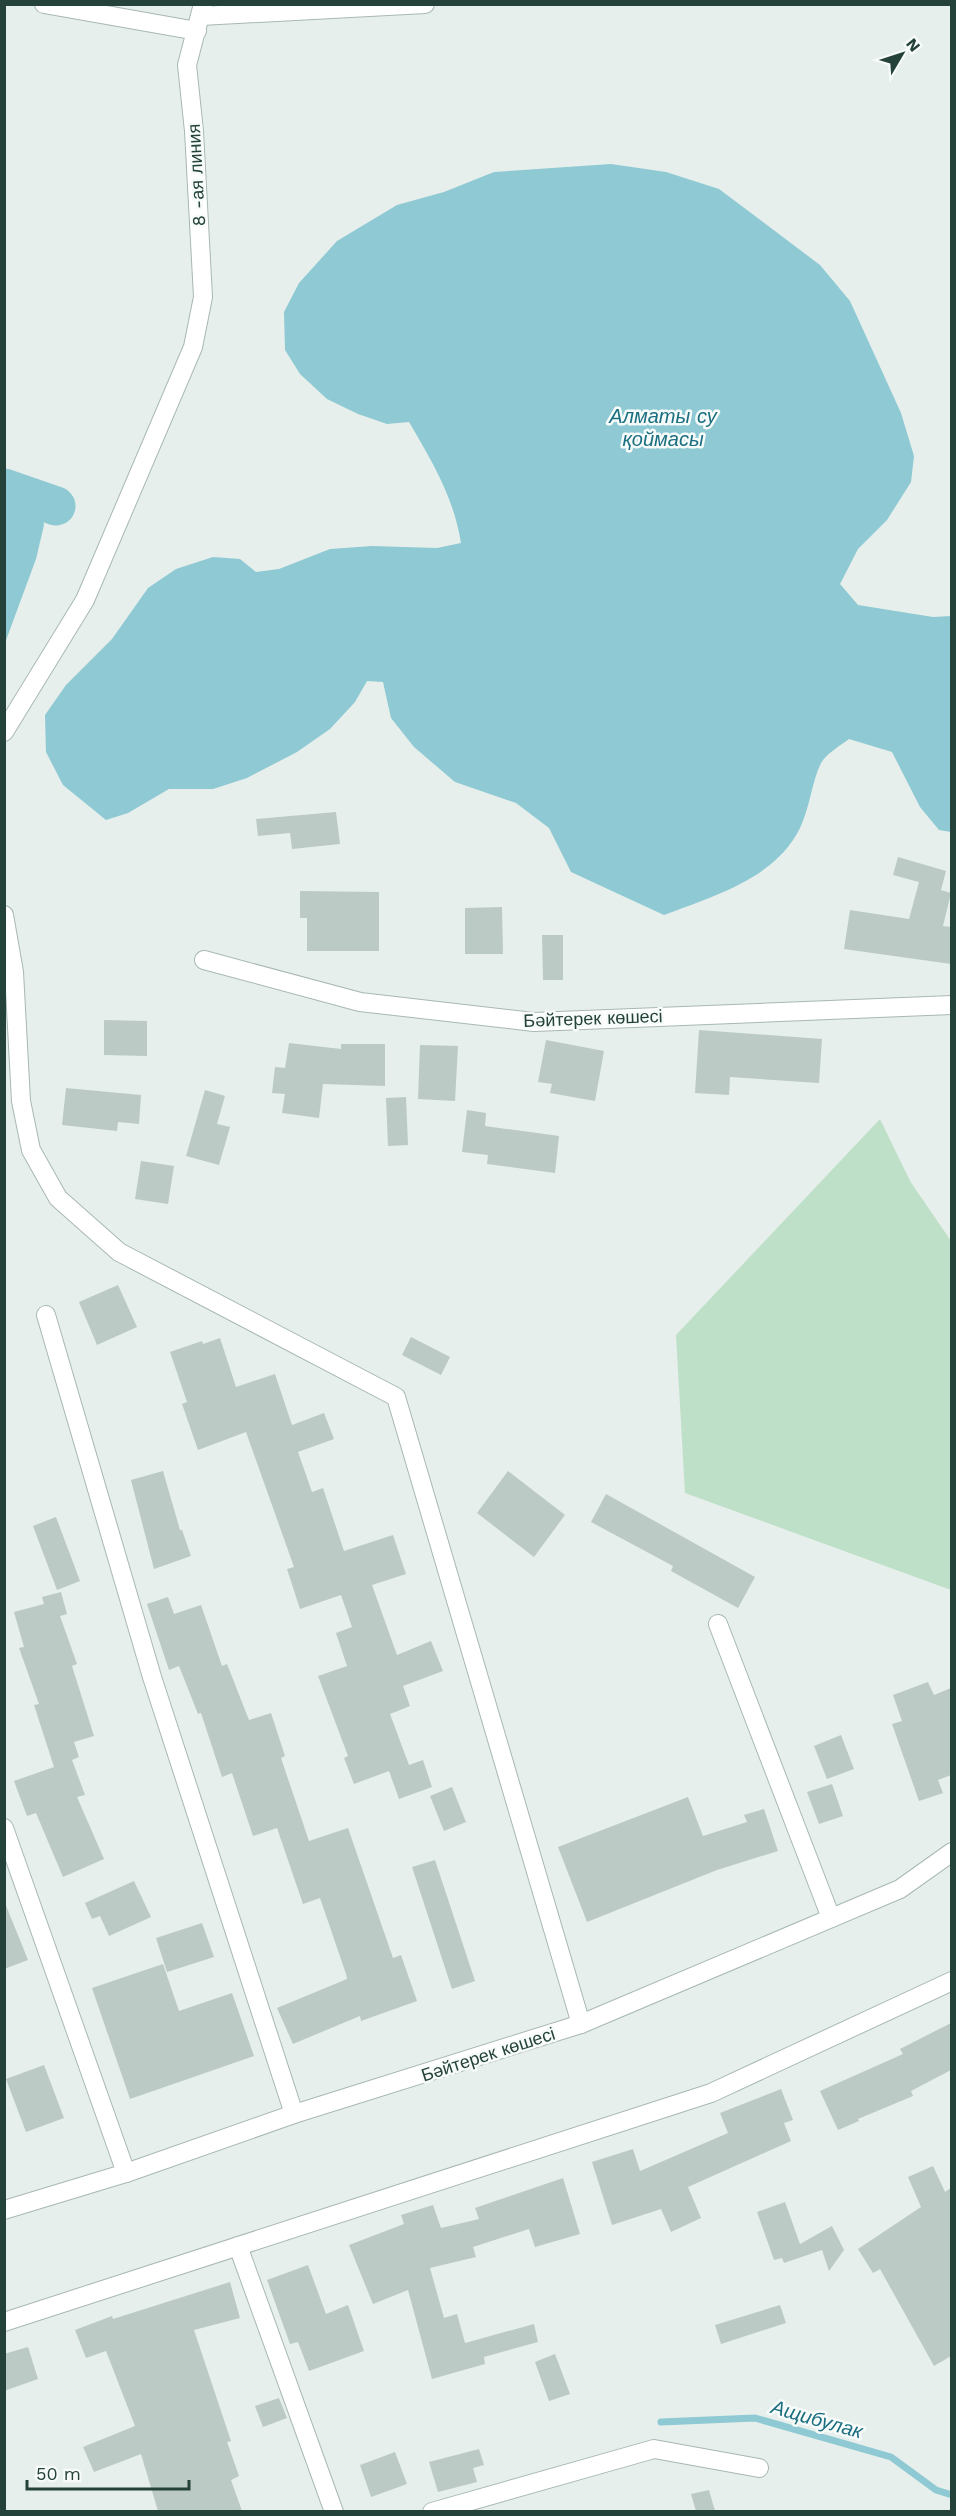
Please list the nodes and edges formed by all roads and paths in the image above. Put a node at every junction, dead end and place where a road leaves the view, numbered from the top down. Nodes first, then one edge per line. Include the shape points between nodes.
1 (44, 4) edge
2 (425, 4) edge
3 (200, 17) edge
4 (4, 732) edge
5 (4, 915) edge
6 (204, 960) dead end
7 (951, 1005) edge
8 (46, 1316) dead end
9 (718, 1624) dead end
10 (4, 1828) edge
11 (951, 1852) edge
12 (831, 1918) junction
13 (951, 1981) edge
14 (581, 2024) junction
15 (294, 2114) junction
16 (126, 2173) junction
17 (4, 2210) edge
18 (238, 2247) junction
19 (4, 2322) edge
20 (759, 2468) dead end
21 (334, 2511) edge
22 (432, 2511) edge

1 - 3 street
2 - 3 street
3 - 4 street, 8 -ая линия via 187,65 202,297 193,347 85,600
5 - 14 street via 14,972 21,1101 31,1150 58,1198 119,1252 396,1397
6 - 7 street, Бәйтерек көшесі via 360,1002 534,1022
8 - 15 street via 152,1677
9 - 12 street
10 - 16 street
11 - 12 street, Бәйтерек көшесі via 900,1889
12 - 14 street, Бәйтерек көшесі
13 - 18 street via 711,2092
14 - 15 street, Бәйтерек көшесі
15 - 16 street, Бәйтерек көшесі
16 - 17 street, Бәйтерек көшесі
18 - 19 street
18 - 21 street
20 - 22 street via 654,2448

